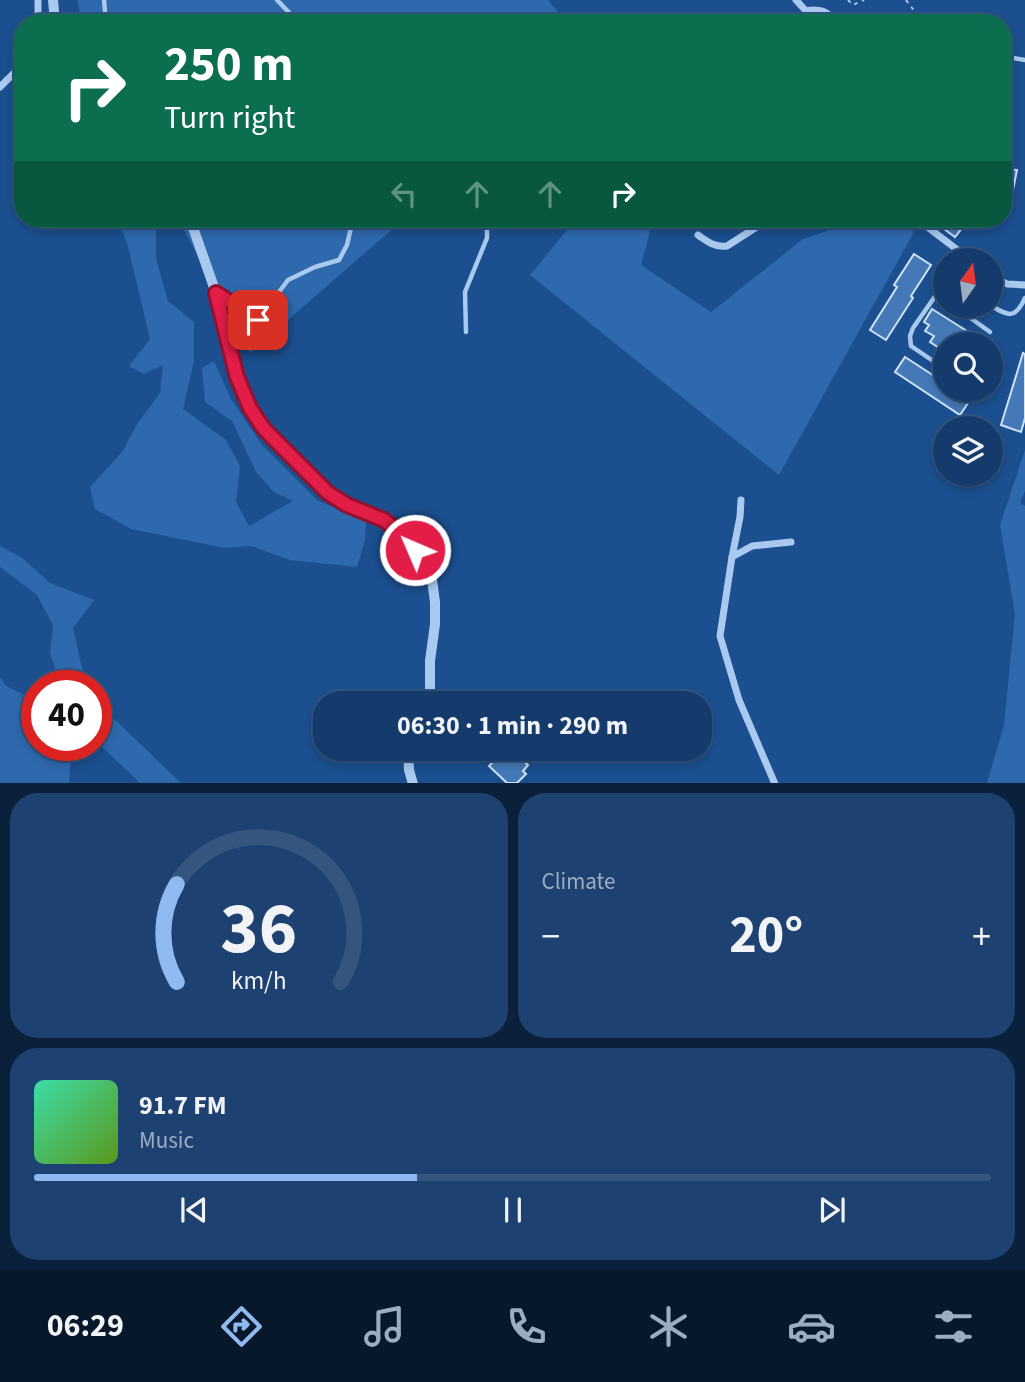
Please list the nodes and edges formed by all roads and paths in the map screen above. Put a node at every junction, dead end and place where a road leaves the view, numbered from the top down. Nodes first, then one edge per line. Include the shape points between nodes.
1 (277, 0) edge
2 (796, 0) edge
3 (848, 0) edge
4 (863, 0) edge
5 (806, 11) joint
6 (290, 14) edge
7 (828, 14) edge
8 (14, 73) edge
9 (0, 87) edge
10 (193, 228) edge
11 (351, 228) edge
12 (487, 228) edge
13 (755, 228) edge
14 (929, 228) edge
15 (698, 235) dead end
16 (955, 248) edge
17 (1003, 282) edge
18 (1025, 285) edge
19 (216, 293) junction
20 (933, 298) edge
21 (1025, 298) edge
22 (1003, 313) edge
23 (971, 318) edge
24 (466, 332) dead end
25 (990, 332) dead end
26 (933, 361) edge
27 (741, 500) dead end
28 (791, 542) dead end
29 (732, 557) junction
30 (430, 691) edge
31 (408, 761) edge
32 (410, 782) edge
33 (775, 783) edge

1 - 6 lane
2 - 5 street
3 - 4 path via 853,5
5 - 7 street
8 - 9 street
10 - 19 street
11 - 19 lane via 339,260 288,280 258,320
12 - 24 lane via 465,292
13 - 15 street via 721,247
14 - 16 street
17 - 18 street
19 - 30 street via 237,377 264,429 328,493 384,520 405,536 425,563 435,602
20 - 26 lane via 909,341
21 - 22 lane via 1016,313
23 - 25 lane
27 - 29 street
28 - 29 street via 752,546
29 - 33 street via 720,636 739,700
31 - 32 street

